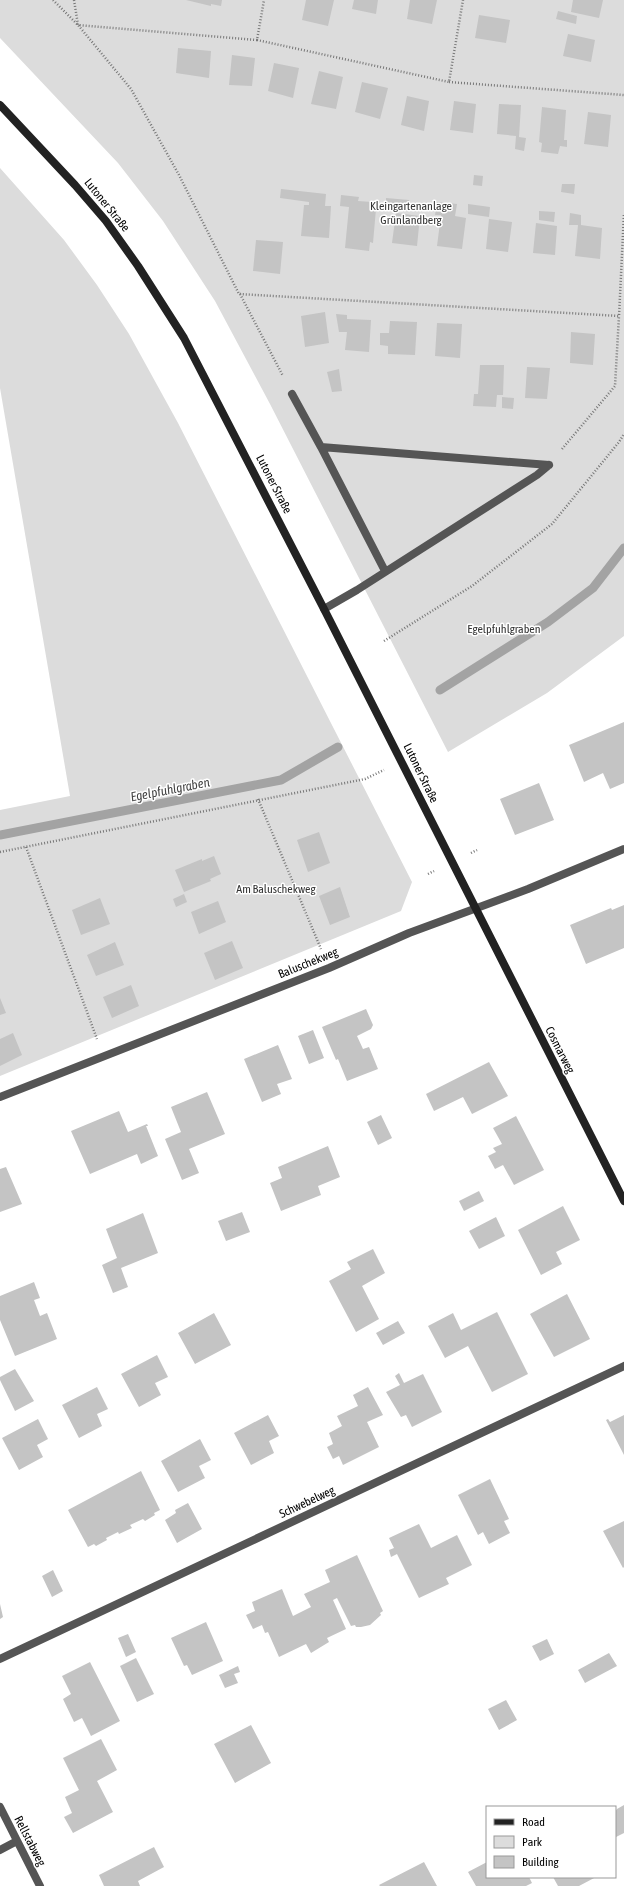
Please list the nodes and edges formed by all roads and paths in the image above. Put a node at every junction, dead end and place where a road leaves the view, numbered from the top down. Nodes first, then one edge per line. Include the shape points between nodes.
1 (53, 0) edge
2 (74, 0) edge
3 (264, 0) edge
4 (462, 0) edge
5 (78, 25) junction
6 (257, 40) junction
7 (449, 82) junction
8 (624, 95) edge
9 (0, 105) edge
10 (624, 212) edge
11 (240, 294) junction
12 (619, 316) junction
13 (292, 394) joint
14 (624, 434) edge
15 (321, 447) junction
16 (549, 465) junction
17 (385, 571) junction
18 (324, 609) junction
19 (384, 641) dead end
20 (365, 779) dead end
21 (258, 799) junction
22 (26, 847) junction
23 (624, 849) edge
24 (0, 852) edge
25 (475, 909) junction
26 (329, 968) junction
27 (103, 1056) junction
28 (0, 1097) edge
29 (624, 1202) edge
30 (624, 1366) edge
31 (0, 1659) edge
32 (0, 1806) edge
33 (17, 1841) junction
34 (0, 1850) edge
35 (40, 1886) edge

1 - 5 path
2 - 5 path
3 - 6 path
4 - 7 path
5 - 6 path
5 - 11 path via 131,89 180,175
6 - 7 path
7 - 8 path
9 - 18 street, Lutoner Straße via 106,221 138,266 184,338
10 - 12 path
11 - 12 path
11 - 13 path
12 - 16 path via 616,386
13 - 15 street
14 - 19 path via 552,524 472,586
15 - 16 street
15 - 17 street
16 - 17 street
17 - 18 street
18 - 25 street, Lutoner Straße
20 - 21 path
21 - 22 path
21 - 26 path
22 - 24 path
22 - 27 path
23 - 25 street, Baluschekweg
25 - 26 street, Baluschekweg
25 - 29 street, Cosmarweg
26 - 27 street, Baluschekweg
27 - 28 street, Baluschekweg
30 - 31 street, Schwebelweg
32 - 33 street, Rellstabweg
33 - 34 street
33 - 35 street, Rellstabweg

